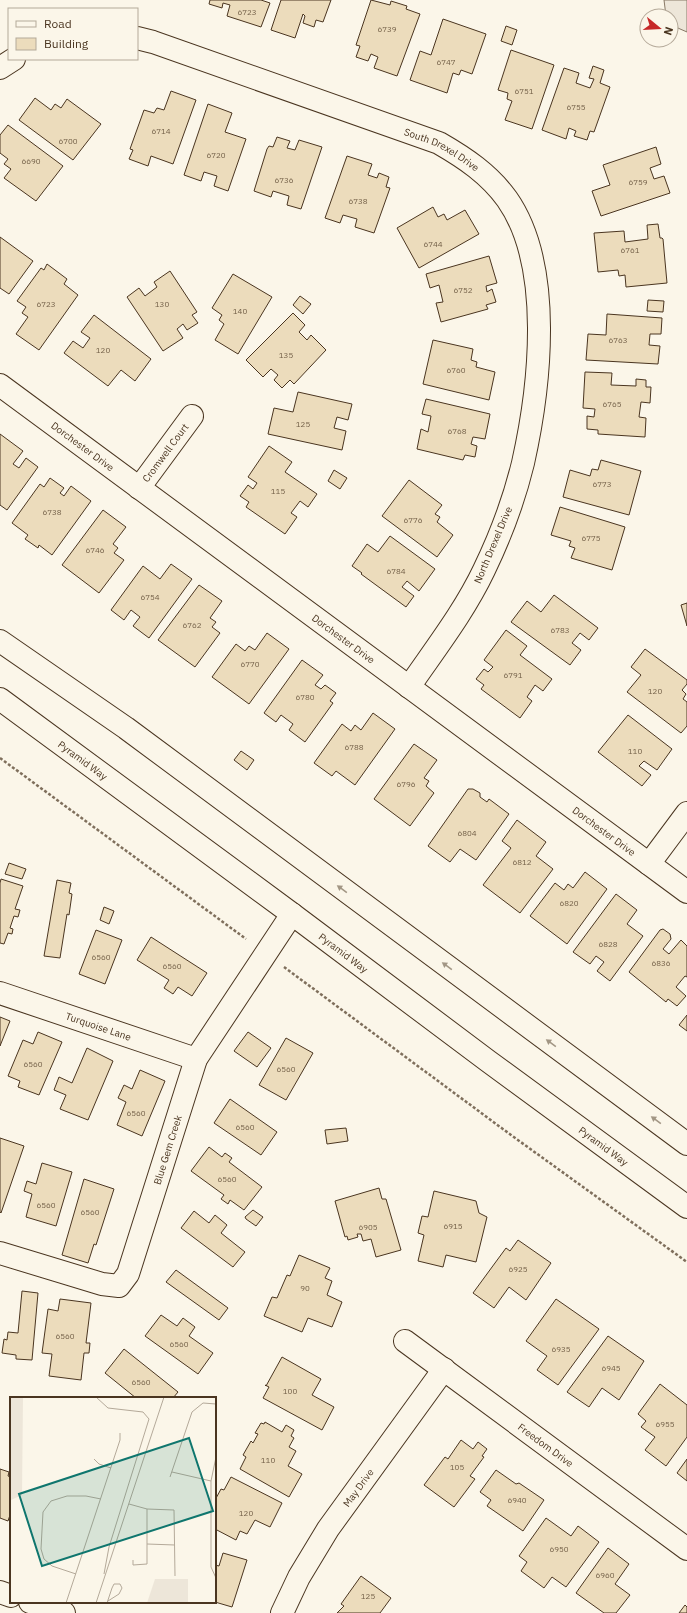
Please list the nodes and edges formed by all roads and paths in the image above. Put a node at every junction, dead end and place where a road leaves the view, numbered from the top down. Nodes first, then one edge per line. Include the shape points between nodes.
1 (138, 38) edge
2 (12, 60) edge
3 (0, 68) edge
4 (0, 385) edge
5 (192, 416) dead end
6 (528, 433) joint
7 (139, 488) junction
8 (0, 641) edge
9 (409, 687) junction
10 (0, 700) edge
11 (0, 758) edge
12 (687, 813) edge
13 (649, 864) junction
14 (687, 892) edge
15 (292, 914) junction
16 (266, 953) junction
17 (0, 993) edge
18 (196, 1059) junction
19 (687, 1144) edge
20 (687, 1207) edge
21 (0, 1253) edge
22 (687, 1262) edge
23 (405, 1341) dead end
24 (444, 1369) junction
25 (687, 1549) edge
26 (0, 1592) edge
27 (10, 1596) edge
28 (33, 1603) edge
29 (64, 1613) edge
30 (282, 1613) edge

1 - 6 street, South Drexel Drive via 439,143 465,158 487,176 507,200 525,234 532,256 537,295 538,349 533,408
2 - 3 street
4 - 7 street, Dorchester Drive
5 - 7 street, Cromwell Court
6 - 9 street, North Drexel Drive via 506,518 484,571 456,621
7 - 9 street, Dorchester Drive
19 -> 8 street via 126,728
9 - 13 street, Dorchester Drive
10 - 15 street, Pyramid Way
11 - 16 path
12 - 13 street
13 - 14 street, Dorchester Drive
15 - 16 street, Blue Gem Creek
15 - 20 street, Pyramid Way
16 - 18 street, Blue Gem Creek
16 - 22 path
17 - 18 street, Turquoise Lane
18 - 21 street, Blue Gem Creek via 128,1274 119,1286 102,1284
23 - 24 street, Freedom Drive
24 - 25 street, Freedom Drive
24 - 30 street, May Drive via 328,1529 299,1577
26 - 27 street
28 - 29 street

